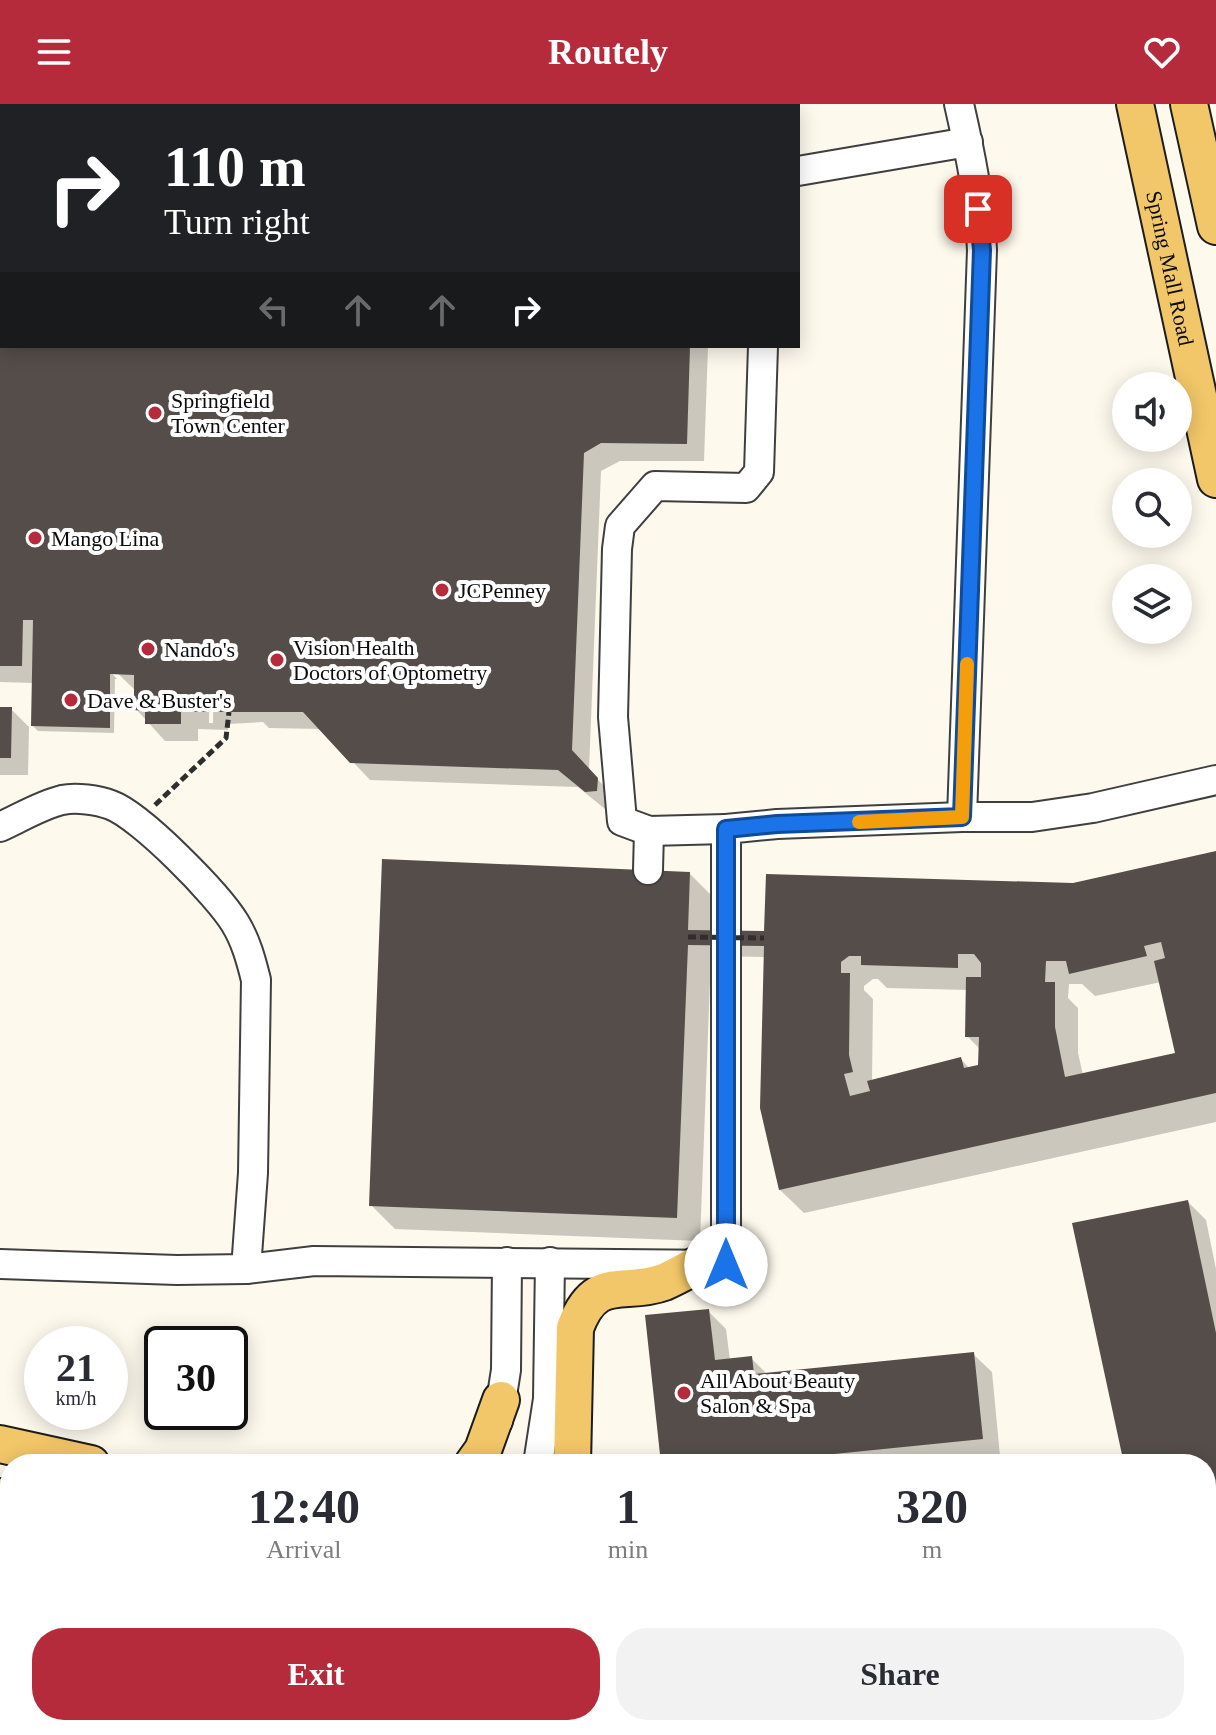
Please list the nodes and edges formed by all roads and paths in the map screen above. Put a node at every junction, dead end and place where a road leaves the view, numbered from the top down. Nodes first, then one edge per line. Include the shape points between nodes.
1 (959, 104) edge
2 (1135, 104) edge
3 (1189, 104) edge
4 (968, 142) junction
5 (800, 171) edge
6 (1216, 226) edge
7 (763, 348) edge
8 (1216, 479) edge
9 (229, 712) dead end
10 (1216, 780) edge
11 (962, 817) junction
12 (138, 822) junction
13 (0, 827) edge
14 (726, 829) junction
15 (649, 831) junction
16 (648, 870) dead end
17 (688, 937) dead end
18 (764, 938) dead end
19 (507, 1262) junction
20 (550, 1262) junction
21 (0, 1264) edge
22 (699, 1264) junction
23 (246, 1269) junction
24 (501, 1400) junction
25 (0, 1444) edge
26 (46, 1454) edge
27 (480, 1454) edge
28 (493, 1454) edge
29 (540, 1454) edge
30 (572, 1454) edge

1 - 4 street
2 - 8 main road, Spring Mall Road
3 - 6 main road
4 - 5 street
4 - 11 street via 982,250
7 - 15 street via 759,472 746,488 655,486 620,526 613,717 622,821
9 - 12 path via 226,738
10 - 11 street via 1062,813
11 - 14 street
12 - 13 street via 113,805 63,800
12 - 23 street via 216,896 235,923 253,966 253,1173
14 - 15 street
14 - 22 street via 726,1265
15 - 16 street
17 - 18 path, bridge
19 - 20 street
19 - 23 street via 314,1261
19 - 24 street
20 - 22 street
20 - 29 street via 548,1399
21 - 23 street
22 - 30 main road via 662,1283 597,1295 582,1311 575,1328
24 - 27 main road
24 - 28 street
25 - 26 main road

